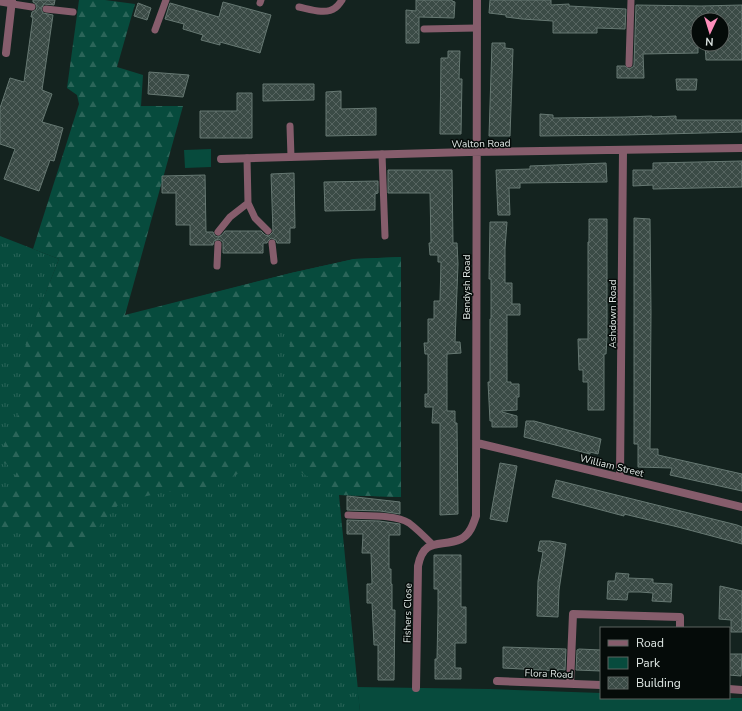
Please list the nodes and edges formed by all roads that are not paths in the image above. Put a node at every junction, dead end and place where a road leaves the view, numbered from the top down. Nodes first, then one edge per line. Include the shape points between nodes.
1 (166, 0) edge
2 (342, 0) edge
3 (477, 0) edge
4 (632, 0) edge
5 (0, 2) edge
6 (12, 2) edge
7 (32, 7) dead end
8 (299, 7) dead end
9 (46, 9) dead end
10 (73, 12) dead end
11 (477, 28) junction
12 (424, 29) dead end
13 (155, 30) dead end
14 (6, 53) dead end
15 (629, 64) dead end
16 (290, 126) dead end
17 (742, 148) edge
18 (623, 150) junction
19 (476, 153) junction
20 (382, 154) junction
21 (291, 157) junction
22 (247, 158) junction
23 (221, 159) dead end
24 (248, 203) junction
25 (268, 231) dead end
26 (218, 232) dead end
27 (385, 236) dead end
28 (272, 243) dead end
29 (218, 244) dead end
30 (274, 261) dead end
31 (217, 266) dead end
32 (476, 443) junction
33 (620, 478) junction
34 (742, 507) edge
35 (348, 515) dead end
36 (432, 544) junction
37 (680, 627) edge
38 (497, 681) dead end
39 (570, 684) junction
40 (600, 685) edge
41 (416, 688) dead end
42 (730, 689) edge
43 (742, 690) edge

1 - 13 lane
2 - 8 lane via 335,8 325,11
3 - 11 street, Bendysh Road
4 - 15 lane
5 - 6 lane
6 - 7 lane
6 - 14 street
9 - 10 lane
11 - 12 lane
11 - 19 street, Bendysh Road
16 - 21 lane
17 - 18 street, Walton Road
18 - 19 street, Walton Road
18 - 33 street, Ashdown Road
19 - 20 street, Walton Road
19 - 32 street, Bendysh Road
20 - 21 street, Walton Road
20 - 27 lane
21 - 22 street, Walton Road
22 - 23 street, Walton Road
22 - 24 lane
24 - 25 lane via 255,218
24 - 26 lane via 230,217
28 - 30 lane
29 - 31 lane
32 - 33 street, William Street
32 - 36 street, Bendysh Road via 476,516 472,527 462,538
33 - 34 street, William Street
35 - 36 lane via 402,519 410,523
36 - 41 street, Fishers Close via 420,558 418,566
37 - 39 street via 680,617 572,614
38 - 39 street, Flora Road
39 - 40 street, Flora Road
42 - 43 street

